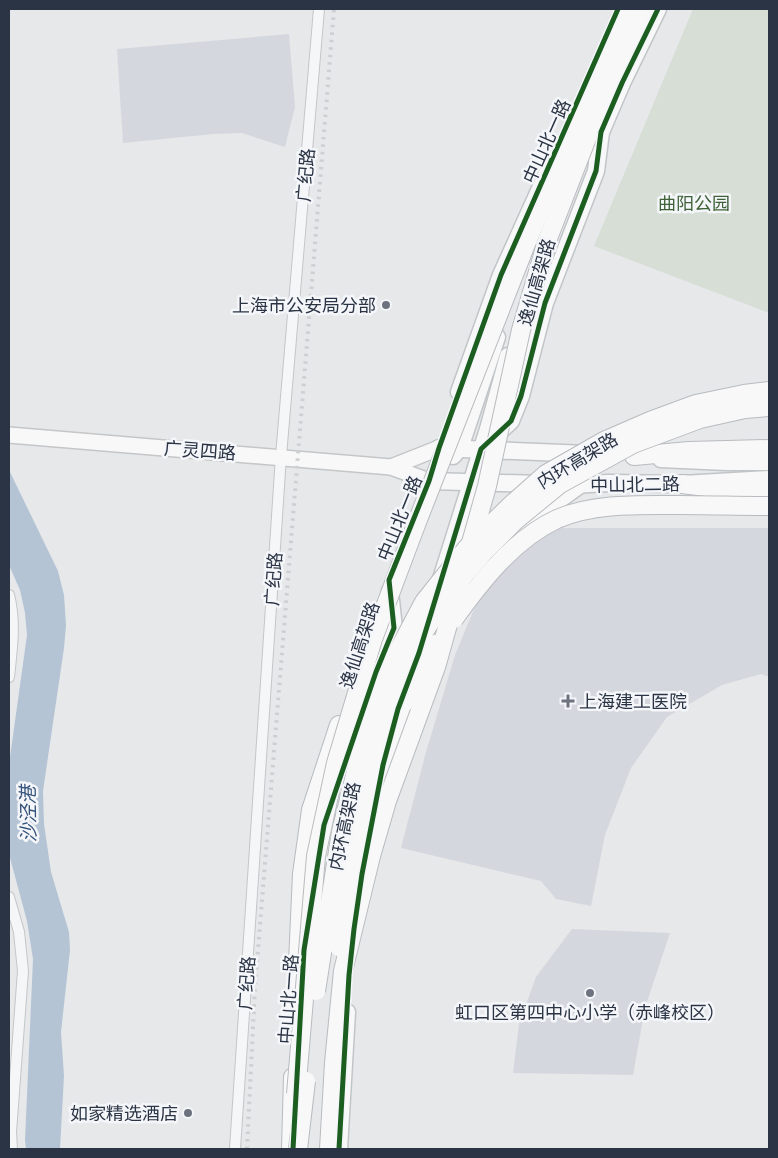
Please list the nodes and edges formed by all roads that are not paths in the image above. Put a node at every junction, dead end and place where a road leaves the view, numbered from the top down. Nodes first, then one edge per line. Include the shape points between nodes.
1 (319, 9) edge
2 (618, 9) edge
3 (625, 9) edge
4 (644, 9) edge
5 (658, 9) edge
6 (601, 132) junction
7 (527, 217) junction
8 (769, 391) edge
9 (476, 401) junction
10 (769, 407) edge
11 (9, 435) edge
12 (441, 443) junction
13 (460, 448) junction
14 (481, 449) junction
15 (769, 449) edge
16 (281, 456) junction
17 (634, 456) junction
18 (769, 462) edge
19 (391, 467) junction
20 (769, 479) edge
21 (429, 481) junction
22 (470, 483) junction
23 (682, 484) junction
24 (580, 485) junction
25 (769, 493) edge
26 (769, 506) edge
27 (389, 580) joint
28 (9, 595) edge
29 (9, 677) edge
30 (379, 762) junction
31 (9, 897) edge
32 (12, 1149) edge
33 (235, 1149) edge
34 (292, 1149) edge
35 (297, 1149) edge
36 (320, 1149) edge
37 (329, 1149) edge
38 (339, 1149) edge

1 - 16 street, 广纪路
2 - 7 main road, 中山北一路
3 - 35 highway, 逸仙高架路, bridge via 526,244 417,522 373,639 336,763 316,856 296,1094
4 - 37 highway, 逸仙高架路, bridge via 610,79 547,241 522,330 487,486 436,667 387,801 374,847 343,971
5 - 6 main road
6 - 14 main road via 588,148 530,273
6 - 14 main road via 596,171 545,303 522,396 511,421
7 - 9 main road, 中山北一路 via 496,343
7 - 12 main road, 中山北一路 via 501,275
8 - 35 highway, 内环高架路, bridge via 696,404 650,421 604,441 546,474 466,549 424,602 386,674 363,743 341,832 319,968
9 - 12 main road
9 - 13 main road, 中山北一路
10 - 30 highway, 内环高架路, bridge via 700,419 633,444 560,484 516,520 446,597 414,648 394,699
11 - 16 main road, 广灵四路
12 - 13 main road, 中山北二路
12 - 19 main road, 广灵四路
12 - 21 main road, 中山北一路
13 - 14 main road, 中山北二路
13 - 21 main road, 中山北一路
14 - 17 main road, 中山北二路
14 - 22 main road
15 - 17 highway
16 - 19 main road, 广灵四路
16 - 33 street, 广纪路
17 - 18 main road, 中山北二路 via 664,460
19 - 21 main road, 广灵四路
20 - 23 main road, 中山北二路
21 - 22 main road, 中山北二路
21 - 27 main road, 中山北一路
22 - 24 main road, 中山北二路
22 - 30 main road via 419,653
23 - 24 main road, 中山北二路
23 - 25 highway
24 - 30 main road via 509,536 461,588 443,618 405,723
26 - 30 highway, bridge via 640,505 586,510 557,519 528,536 474,590 434,645 409,692
27 - 34 highway, bridge via 311,810 302,874 298,940
28 - 29 street via 14,633
30 - 36 highway, 内环高架路, bridge via 348,882 323,1086
30 - 38 main road via 349,975
31 - 32 street via 19,932 23,971

